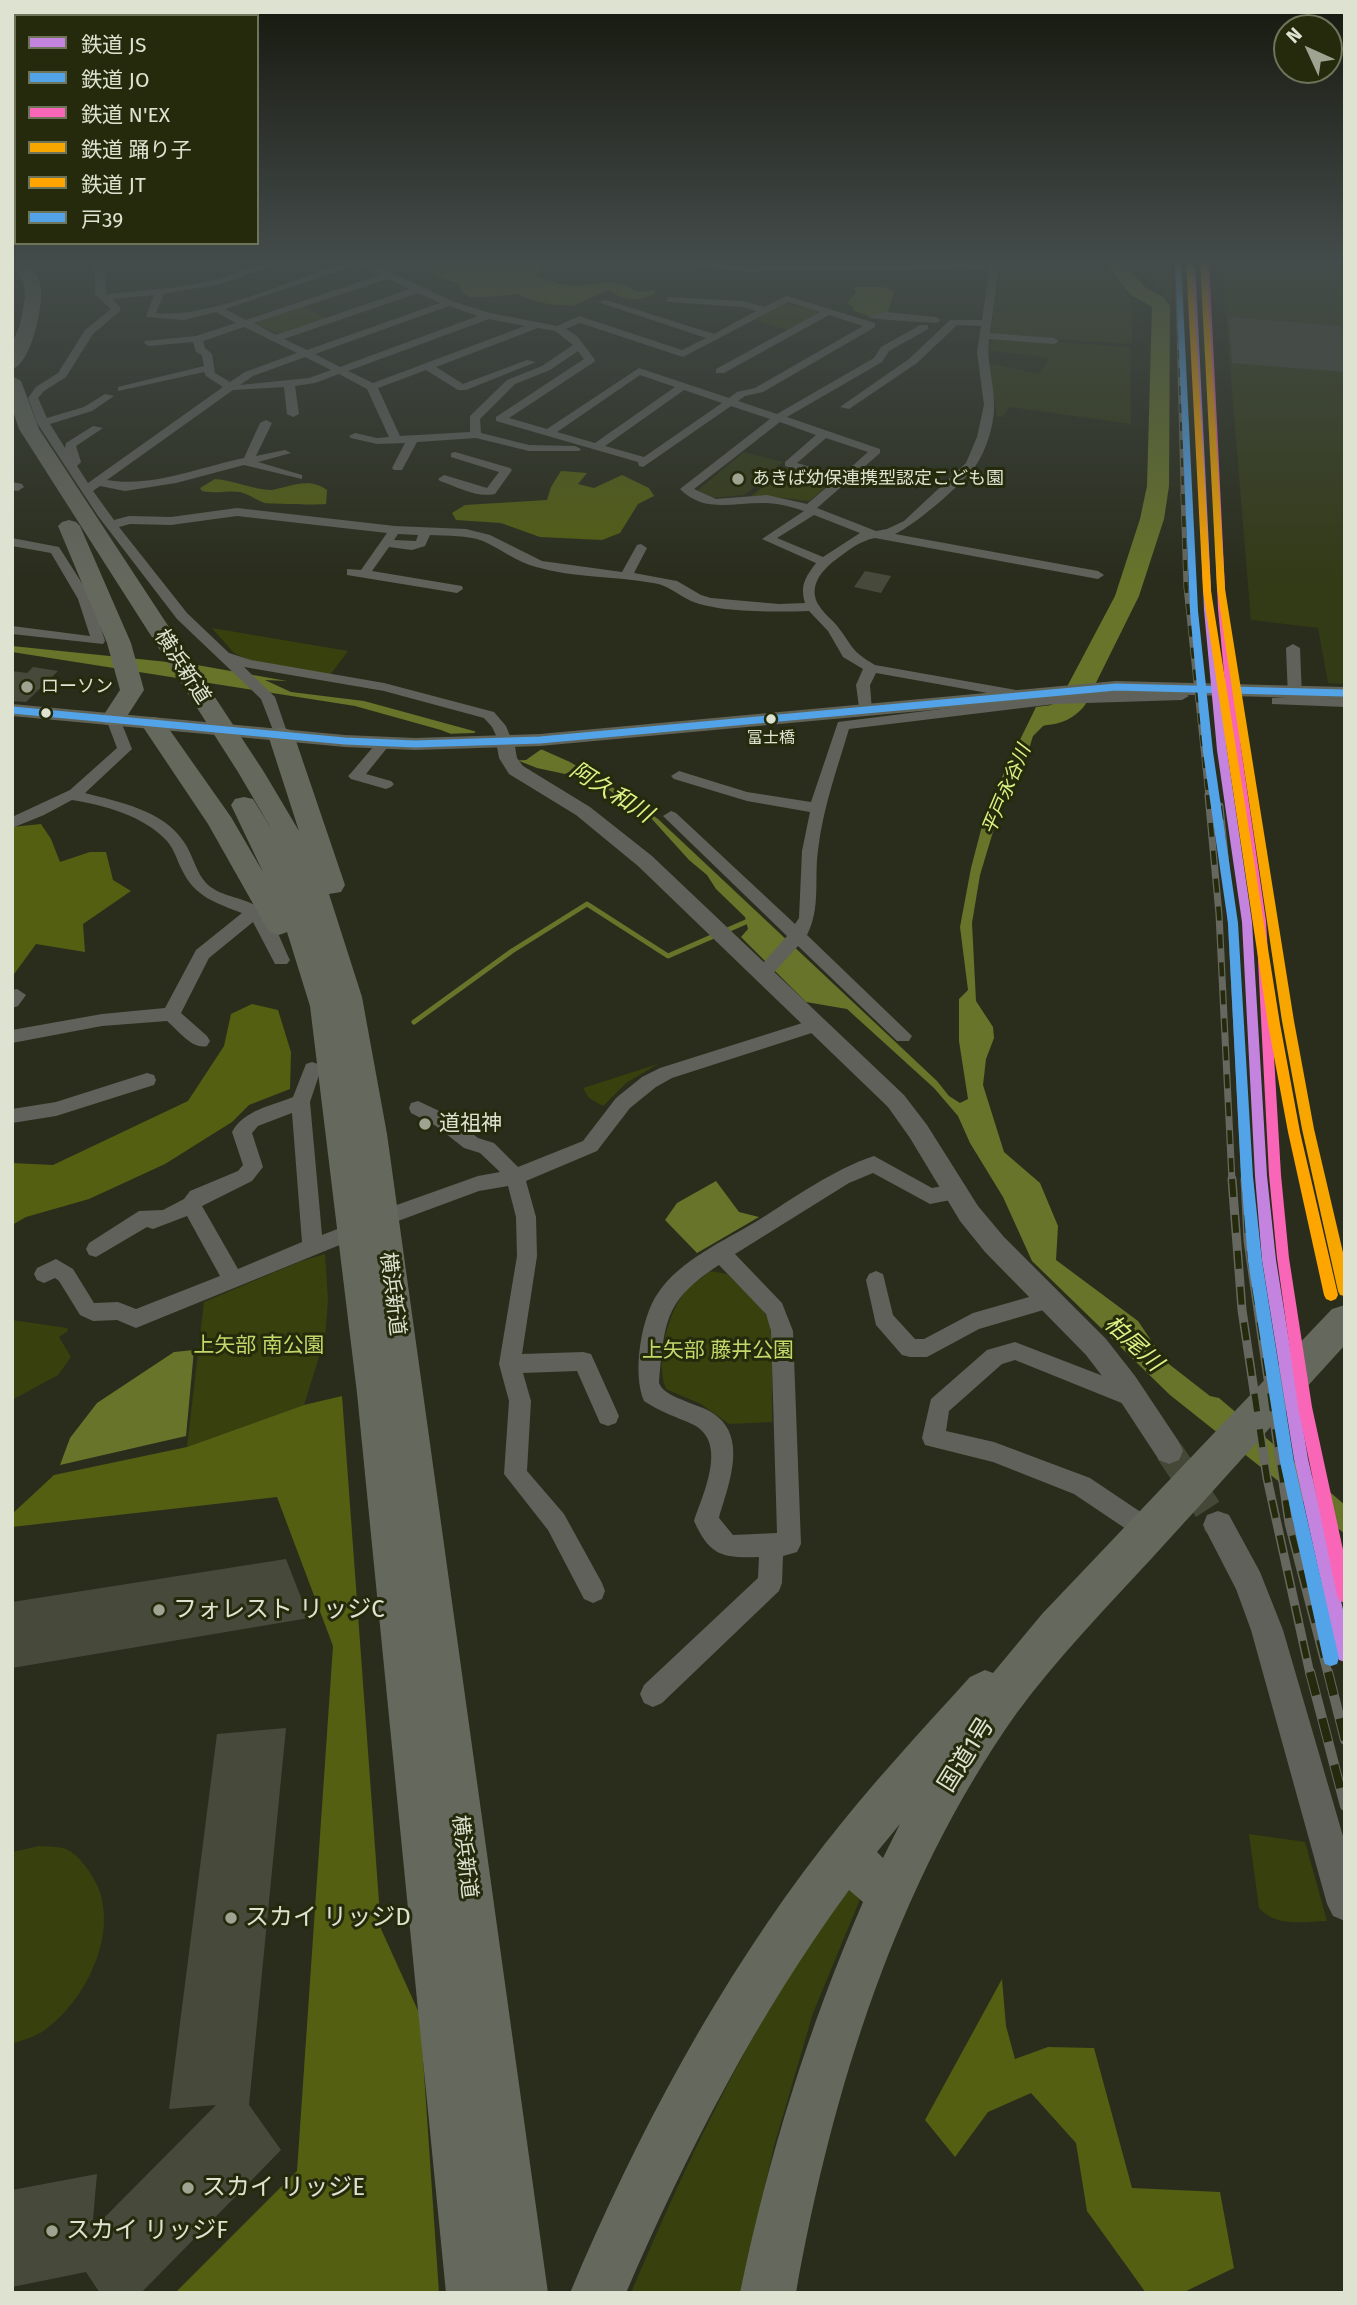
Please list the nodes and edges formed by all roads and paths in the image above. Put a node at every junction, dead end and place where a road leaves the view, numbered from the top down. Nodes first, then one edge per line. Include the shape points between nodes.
1 (67, 368) edge
2 (207, 368) joint
3 (268, 368) edge
4 (334, 368) edge
5 (346, 368) edge
6 (426, 368) edge
7 (429, 368) edge
8 (516, 368) edge
9 (547, 368) edge
10 (578, 368) edge
11 (726, 368) edge
12 (798, 368) edge
13 (865, 368) edge
14 (903, 368) edge
15 (983, 368) edge
16 (339, 370) junction
17 (720, 371) dead end
18 (12, 381) edge
19 (289, 383) junction
20 (683, 386) junction
21 (229, 387) junction
22 (372, 387) junction
23 (122, 389) dead end
24 (109, 396) dead end
25 (730, 401) junction
26 (845, 407) dead end
27 (293, 414) dead end
28 (778, 418) junction
29 (43, 423) junction
30 (266, 423) dead end
31 (97, 428) dead end
32 (12, 430) edge
33 (548, 433) junction
34 (825, 433) junction
35 (476, 435) junction
36 (355, 436) dead end
37 (462, 436) junction
38 (396, 440) junction
39 (412, 440) junction
40 (596, 447) junction
41 (285, 453) dead end
42 (585, 454) dead end
43 (249, 460) junction
44 (71, 466) junction
45 (398, 468) dead end
46 (298, 477) dead end
47 (452, 480) dead end
48 (843, 480) junction
49 (99, 482) junction
50 (88, 489) junction
51 (127, 504) junction
52 (811, 510) junction
53 (112, 525) junction
54 (69, 526) junction
55 (395, 530) junction
56 (425, 532) junction
57 (873, 534) junction
58 (12, 542) edge
59 (386, 543) junction
60 (640, 548) dead end
61 (824, 562) junction
62 (1098, 575) dead end
63 (626, 576) junction
64 (457, 589) dead end
65 (812, 607) junction
66 (12, 630) edge
67 (160, 649) junction
68 (1289, 649) dead end
69 (223, 654) junction
70 (871, 668) junction
71 (1345, 693) edge
72 (1182, 696) dead end
73 (1277, 701) dead end
74 (1295, 701) junction
75 (1030, 703) junction
76 (1345, 703) edge
77 (12, 709) edge
78 (865, 711) junction
79 (113, 719) junction
80 (153, 724) junction
81 (281, 735) junction
82 (219, 739) junction
83 (504, 742) junction
84 (384, 743) junction
85 (679, 776) dead end
86 (386, 784) dead end
87 (74, 795) junction
88 (818, 808) junction
89 (671, 816) dead end
90 (12, 823) edge
91 (254, 912) junction
92 (797, 937) junction
93 (281, 960) dead end
94 (338, 961) junction
95 (765, 971) junction
96 (325, 1006) junction
97 (171, 1014) junction
98 (815, 1025) junction
99 (903, 1036) dead end
100 (12, 1037) edge
101 (201, 1041) dead end
102 (312, 1069) dead end
103 (147, 1080) dead end
104 (301, 1102) junction
105 (418, 1108) dead end
106 (12, 1116) edge
107 (515, 1177) junction
108 (954, 1192) junction
109 (191, 1205) junction
110 (398, 1213) dead end
111 (340, 1236) dead end
112 (313, 1247) junction
113 (96, 1248) dead end
114 (721, 1253) junction
115 (44, 1274) dead end
116 (876, 1280) dead end
117 (234, 1281) junction
118 (1050, 1300) junction
119 (1336, 1330) edge
120 (509, 1364) junction
121 (1134, 1398) junction
122 (608, 1416) dead end
123 (1169, 1451) tunnel mouth
124 (1156, 1524) junction
125 (1218, 1525) tunnel mouth
126 (771, 1545) junction
127 (593, 1591) dead end
128 (1044, 1644) junction
129 (653, 1694) dead end
130 (845, 1856) junction
131 (891, 1894) junction
132 (1345, 1904) edge
133 (474, 2293) edge
134 (520, 2293) edge
135 (598, 2293) edge
136 (768, 2293) edge

1 - 29 street via 33,398
2 - 21 street
2 - 23 street
3 - 21 street
4 - 16 street
5 - 16 street
6 - 22 street
7 - 8 street via 462,388
9 - 35 street via 511,382 474,418
10 - 33 street via 500,419
11 - 17 street
12 - 25 street
13 - 28 street
14 - 26 street
15 - 57 street via 989,405 983,437 971,464 908,524
16 - 19 street via 311,381
16 - 22 street
18 - 67 highway, 横浜新道 via 29,429
19 - 21 street
19 - 27 street
20 - 25 street
20 - 33 street via 639,371
20 - 40 street
21 - 49 street
22 - 38 street
24 - 29 street via 88,409
25 - 28 street
25 - 40 street via 645,463
28 - 34 street
28 - 52 street via 686,489 716,503 767,499
29 - 44 street
30 - 43 street
31 - 44 street via 70,445 75,462
32 - 54 highway, 横浜新道
33 - 40 street
34 - 48 street via 876,451
34 - 48 street via 789,464
35 - 37 street
35 - 42 street via 529,448 568,447
36 - 38 street
37 - 39 street
37 - 47 street via 455,458 506,470 491,491
38 - 39 street
39 - 45 street
41 - 43 street
43 - 46 street
43 - 51 street via 163,479
44 - 50 street
48 - 52 street
49 - 50 street
49 - 51 street
50 - 53 street
51 - 53 street
51 - 55 street via 171,521 237,512
52 - 57 street
52 - 61 street via 768,539
53 - 69 street via 182,616
54 - 67 highway, 横浜新道
54 - 79 highway via 130,675 132,690
55 - 56 street
55 - 59 street
56 - 59 street via 421,543 412,546
56 - 63 street via 466,533 538,564
57 - 61 street via 860,537
57 - 62 street
58 - 66 street via 55,550 85,599 97,641
59 - 64 street via 358,573 419,579
60 - 63 street
61 - 65 street via 810,580
63 - 65 street via 672,584 711,602
65 - 70 street via 848,654
67 - 82 highway, 横浜新道
68 - 74 street
69 - 81 street via 268,697
69 - 83 street via 248,664 384,687 489,715
70 - 75 street via 1033,698
70 - 78 street via 863,685
71 - 78 main road via 1116,687
72 - 75 street via 1130,694
73 - 74 street
74 - 76 street
75 - 88 street via 843,725
77 - 79 main road
78 - 83 main road
79 - 80 main road
79 - 87 street via 125,749
80 - 81 main road
80 - 96 highway via 221,823
81 - 84 main road
81 - 94 highway via 341,919
82 - 94 highway, 横浜新道 via 265,795 303,865
82 - 96 highway, 横浜新道 via 299,924
83 - 84 main road
83 - 95 street via 516,770 613,833
84 - 86 street via 356,776
85 - 88 street via 786,805
87 - 90 street
87 - 91 street via 115,806 162,829 174,839 201,887
88 - 92 street via 807,918
89 - 92 street
91 - 93 street
91 - 97 street via 202,954
92 - 95 street
92 - 99 street
94 - 134 highway, 横浜新道 via 366,1094
95 - 98 street
96 - 133 highway, 横浜新道 via 376,1394
97 - 100 street via 112,1018
97 - 101 street
98 - 107 street via 666,1073 623,1103 590,1146
98 - 108 street via 911,1118
102 - 104 street
103 - 106 street via 56,1109
104 - 109 street via 251,1121 242,1132 253,1167 246,1176 197,1197
104 - 112 street
105 - 107 street via 471,1143 487,1148
107 - 110 street via 478,1184
107 - 120 street via 526,1217 527,1256
108 - 114 street via 930,1196 874,1164 842,1178
108 - 118 street via 1010,1262
109 - 113 street via 153,1221 146,1217
109 - 117 street
111 - 112 street
112 - 117 street
114 - 126 street via 775,1309 782,1331 789,1544
114 - 126 street via 690,1273 665,1299 654,1326 648,1382 652,1394 705,1420 717,1433 723,1452 721,1472 706,1521 728,1547
115 - 117 street via 56,1268 66,1275 87,1310 118,1311 136,1319
116 - 118 street via 883,1319 911,1348 927,1349 973,1322
118 - 121 street via 1097,1348
119 - 124 highway, 国道1号
120 - 122 street via 583,1361
120 - 127 street via 520,1401 514,1474 556,1522
121 - 123 street
121 - 124 street via 1015,1351 995,1357 939,1406 933,1438 994,1452 1082,1486
124 - 128 highway, 国道1号
125 - 132 street via 1249,1582 1267,1630
126 - 129 street via 770,1583
128 - 130 highway via 1021,1651
128 - 131 highway, 国道1号 via 984,1725 942,1793
130 - 131 highway
130 - 135 highway via 780,1949 701,2077 639,2197
131 - 136 highway, 国道1号 via 822,2073 790,2185

